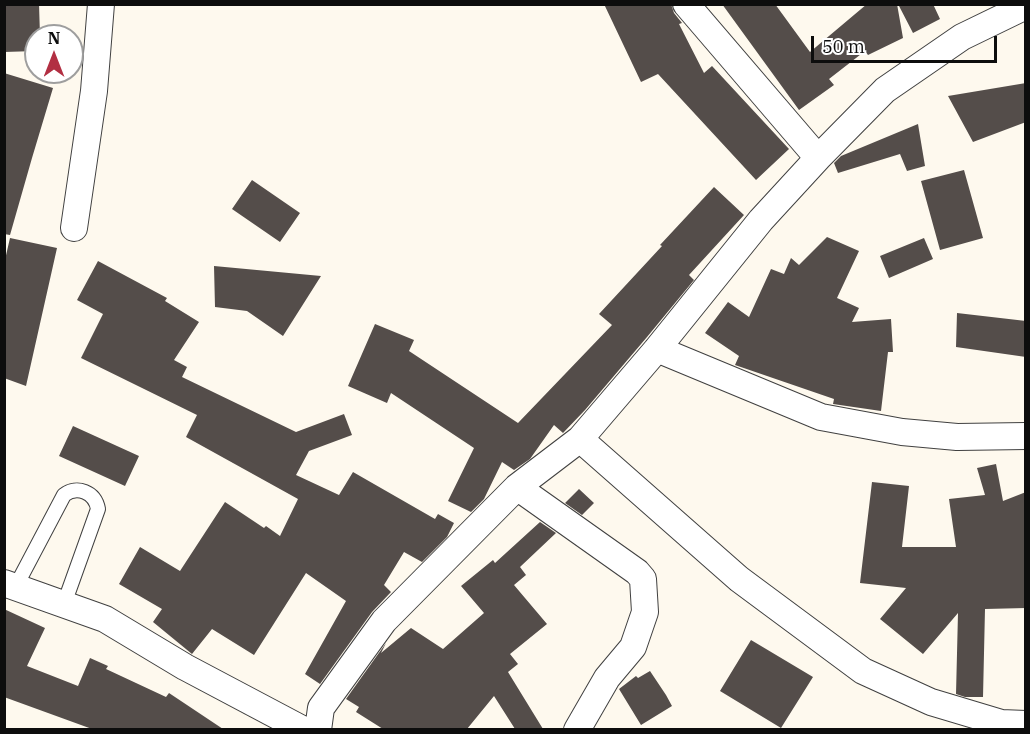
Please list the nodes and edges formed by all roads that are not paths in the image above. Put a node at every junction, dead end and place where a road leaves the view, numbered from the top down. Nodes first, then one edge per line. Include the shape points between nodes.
1 (102, 4) edge
2 (686, 4) edge
3 (1026, 6) edge
4 (818, 158) junction
5 (74, 228) dead end
6 (657, 350) junction
7 (1026, 436) edge
8 (580, 439) junction
9 (517, 487) junction
10 (10, 585) edge
11 (64, 604) junction
12 (1026, 724) edge
13 (304, 729) edge
14 (318, 729) edge
15 (577, 729) edge

1 - 5 street
2 - 4 street
3 - 4 street via 962,37 885,90
4 - 6 street via 760,220
6 - 7 street via 821,417 902,432 957,437
6 - 8 street
8 - 9 street
8 - 12 street via 739,579 863,671 931,702 1001,723
9 - 14 street via 384,621 321,708
9 - 15 street via 644,579 645,612 633,646 607,678
10 - 11 street
10 - 11 lane via 64,495 70,490 88,493 95,498 98,509
11 - 13 street via 105,619 185,667

